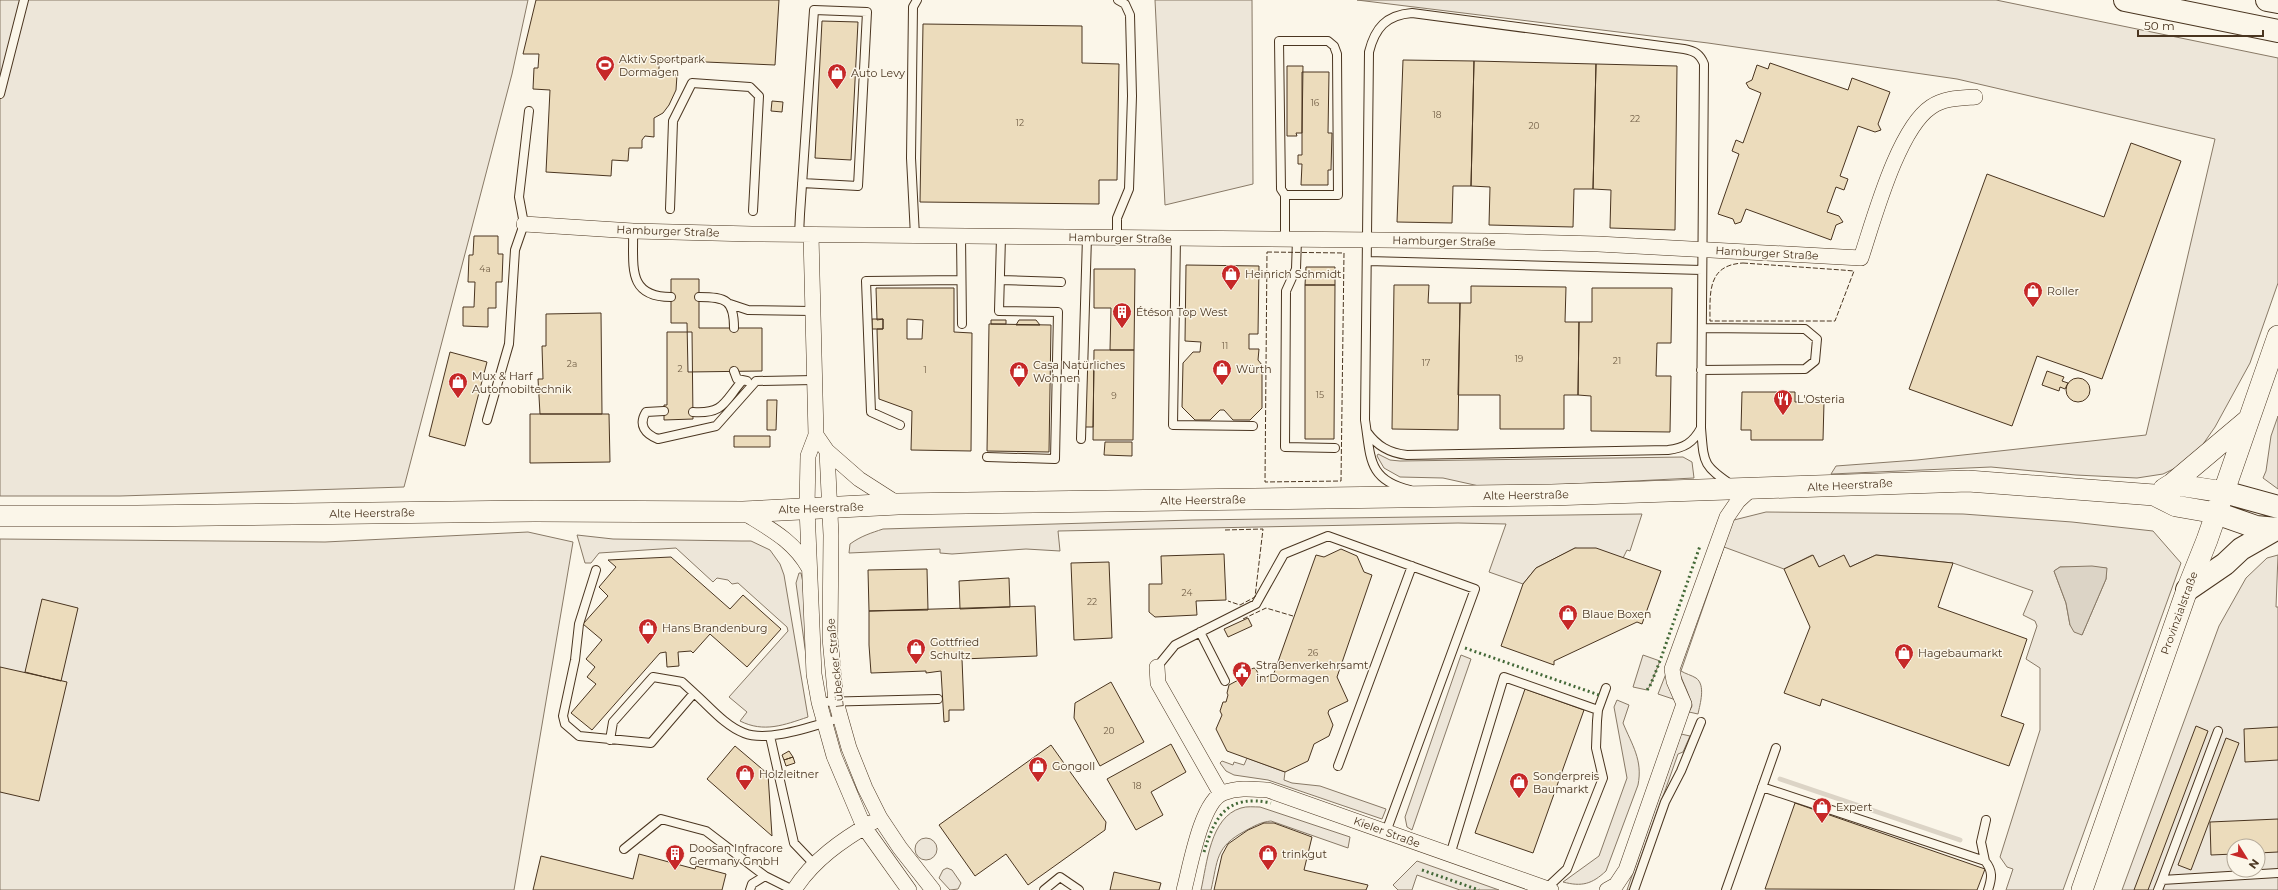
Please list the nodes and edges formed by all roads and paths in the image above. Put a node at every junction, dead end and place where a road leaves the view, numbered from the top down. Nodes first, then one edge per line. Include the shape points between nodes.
1 (24, 0) edge
2 (917, 0) edge
3 (1118, 0) edge
4 (2125, 0) edge
5 (2267, 0) edge
6 (2278, 2) edge
7 (2278, 31) edge
8 (0, 94) edge
9 (1975, 97) dead end
10 (529, 110) dead end
11 (802, 182) junction
12 (1285, 195) junction
13 (670, 209) dead end
14 (753, 211) dead end
15 (524, 224) junction
16 (634, 231) junction
17 (805, 235) junction
18 (915, 236) junction
19 (961, 236) junction
20 (1001, 237) junction
21 (1087, 238) junction
22 (1117, 238) junction
23 (1176, 238) junction
24 (1291, 239) junction
25 (1368, 240) junction
26 (1702, 250) junction
27 (1368, 261) junction
28 (1702, 270) junction
29 (961, 280) junction
30 (1000, 280) junction
31 (1061, 282) dead end
32 (671, 297) dead end
33 (699, 297) dead end
34 (730, 304) junction
35 (812, 311) junction
36 (962, 324) dead end
37 (734, 328) dead end
38 (1702, 328) junction
39 (2278, 336) edge
40 (1701, 370) junction
41 (734, 371) dead end
42 (742, 380) junction
43 (814, 380) junction
44 (756, 381) junction
45 (664, 411) dead end
46 (693, 412) dead end
47 (2250, 418) junction
48 (487, 420) dead end
49 (900, 425) dead end
50 (1253, 426) dead end
51 (1701, 428) junction
52 (1367, 432) junction
53 (816, 435) junction
54 (1081, 439) dead end
55 (1335, 448) dead end
56 (827, 451) junction
57 (987, 457) dead end
58 (1745, 490) junction
59 (2163, 490) junction
60 (2224, 492) junction
61 (1440, 496) junction
62 (898, 504) junction
63 (829, 507) junction
64 (2278, 507) edge
65 (807, 508) junction
66 (743, 512) junction
67 (2216, 513) junction
68 (0, 516) edge
69 (2277, 529) edge
70 (1412, 566) junction
71 (809, 568) junction
72 (596, 570) dead end
73 (2187, 590) junction
74 (1200, 632) junction
75 (1157, 667) joint
76 (1225, 681) dead end
77 (1606, 688) dead end
78 (694, 693) junction
79 (938, 699) dead end
80 (820, 702) junction
81 (836, 702) junction
82 (1598, 710) junction
83 (841, 718) junction
84 (825, 722) junction
85 (1701, 722) dead end
86 (2218, 731) dead end
87 (770, 736) junction
88 (610, 740) junction
89 (1776, 748) dead end
90 (1338, 766) dead end
91 (1762, 787) junction
92 (1222, 794) junction
93 (880, 818) junction
94 (1986, 820) dead end
95 (864, 827) junction
96 (1386, 832) junction
97 (624, 849) dead end
98 (1450, 855) junction
99 (1985, 861) junction
100 (814, 864) junction
101 (2278, 873) edge
102 (765, 876) junction
103 (2162, 880) junction
104 (1531, 887) edge
105 (750, 890) edge
106 (793, 890) edge
107 (909, 890) edge
108 (933, 890) edge
109 (1044, 890) edge
110 (1079, 890) edge
111 (1184, 890) edge
112 (1550, 890) edge
113 (1608, 890) edge
114 (1634, 890) edge
115 (1726, 890) edge
116 (1988, 890) edge
117 (2082, 890) edge
118 (2158, 890) edge

1 - 8 lane
2 - 18 lane via 913,6 911,158
3 - 22 lane via 1125,4 1130,15 1132,96 1129,189 1117,218
4 - 7 highway
5 - 6 highway
9 - 26 street, Hamburger Straße via 1951,99 1932,106 1921,114 1910,129 1900,148 1861,258
10 - 15 lane via 519,197
11 - 11 lane via 814,10 867,12 858,186
11 - 17 lane
12 - 12 lane via 1281,189 1279,41 1328,41 1334,46 1337,54 1338,195
12 - 24 lane
13 - 14 lane via 673,121 692,83 750,87 759,96
15 - 16 street, Hamburger Straße
15 - 48 lane via 514,250 509,344
16 - 17 street, Hamburger Straße
16 - 32 lane via 634,271 637,284 645,292 657,297
17 - 18 street, Hamburger Straße
17 - 35 street
18 - 19 street, Hamburger Straße
19 - 20 street, Hamburger Straße
19 - 29 lane
20 - 21 street, Hamburger Straße
20 - 30 lane
21 - 22 street, Hamburger Straße
21 - 54 lane
22 - 23 street, Hamburger Straße
23 - 24 street, Hamburger Straße
23 - 50 lane via 1173,425
24 - 25 street, Hamburger Straße
24 - 55 lane via 1296,269 1286,291 1285,447
25 - 26 street, Hamburger Straße via 1520,242
25 - 26 lane via 1369,52 1378,28 1399,14 1412,13 1694,51 1704,64
25 - 27 lane
26 - 28 lane
27 - 28 lane
27 - 52 lane via 1365,420
28 - 38 lane
29 - 36 lane
29 - 49 lane via 866,281 871,412
30 - 31 lane
30 - 57 lane via 1000,311 1058,312 1055,458
33 - 34 lane
34 - 35 lane via 748,310
34 - 37 lane via 734,312
35 - 43 street
38 - 40 lane
38 - 40 lane via 1805,329 1817,339 1815,361 1805,370
39 - 47 street, Provinzialstraße
40 - 51 lane
41 - 42 lane via 737,379
42 - 44 lane
42 - 46 lane via 718,410 708,413
43 - 44 lane
43 - 53 street
44 - 45 lane via 716,426 658,439 650,436 643,428 642,419 646,412
47 - 59 street via 2206,458
47 - 60 street, Provinzialstraße
51 - 52 lane via 1693,441 1685,447 1668,450 1407,455 1389,452
51 - 58 lane via 1707,465 1711,471
52 - 61 lane via 1372,465 1386,481 1403,488
53 - 56 street
53 - 65 street via 808,456
56 - 62 street, Alte Heerstraße via 859,479
56 - 63 street
58 - 59 street, Alte Heerstraße via 1892,482 1968,481
58 - 61 street, Alte Heerstraße
58 - 113 street via 1727,517 1672,669 1684,704 1626,870 1616,885
59 - 60 street, Alte Heerstraße
59 - 67 street, Alte Heerstraße via 2176,506
60 - 64 highway
60 - 67 street, Provinzialstraße
61 - 62 street, Alte Heerstraße
62 - 63 street, Alte Heerstraße
63 - 65 street, Alte Heerstraße
63 - 81 street, Lübecker Straße via 830,638
65 - 66 street, Alte Heerstraße
65 - 71 street, Lübecker Straße
66 - 68 street, Alte Heerstraße via 535,511
66 - 71 street, Alte Heerstraße via 787,540 796,548
67 - 69 highway via 2256,527
67 - 73 street, Provinzialstraße
69 - 73 highway via 2241,549 2225,564
70 - 74 lane via 1328,536 1284,554 1256,604
70 - 90 lane
70 - 96 lane via 1474,589
71 - 80 street, Lübecker Straße via 814,674
72 - 88 lane via 578,624 575,660 563,716 565,724 579,736
73 - 117 street, Provinzialstraße
74 - 75 lane via 1175,645
74 - 76 lane
75 - 92 street via 1158,683
77 - 82 lane
78 - 87 lane via 735,729 756,736
78 - 88 lane via 651,743
78 - 88 lane via 682,682 653,677 613,722
79 - 81 lane
80 - 81 lane
80 - 84 street, Lübecker Straße
81 - 83 street, Lübecker Straße
82 - 98 lane via 1504,677
82 - 112 lane via 1596,748 1603,778 1567,869 1551,884
83 - 84 lane
83 - 93 street, Lübecker Straße via 849,748
84 - 87 lane
84 - 95 street, Lübecker Straße via 834,756
85 - 114 lane via 1665,802
86 - 103 lane
87 - 100 lane via 794,843
89 - 91 lane
91 - 99 lane
91 - 115 lane
92 - 96 street, Kieler Straße via 1241,788 1268,790
92 - 111 street via 1206,812
93 - 95 street
93 - 108 street, Lübecker Straße
94 - 99 lane via 1981,842
95 - 100 street
95 - 107 street, Lübecker Straße
96 - 98 street, Kieler Straße
97 - 102 lane via 661,819 706,831
98 - 104 street, Kieler Straße
99 - 116 lane via 1991,869 1992,878
100 - 106 street
101 - 103 lane
102 - 105 lane via 752,884
102 - 106 lane
103 - 118 lane
104 - 112 street, Kieler Straße
109 - 110 lane via 1060,876

